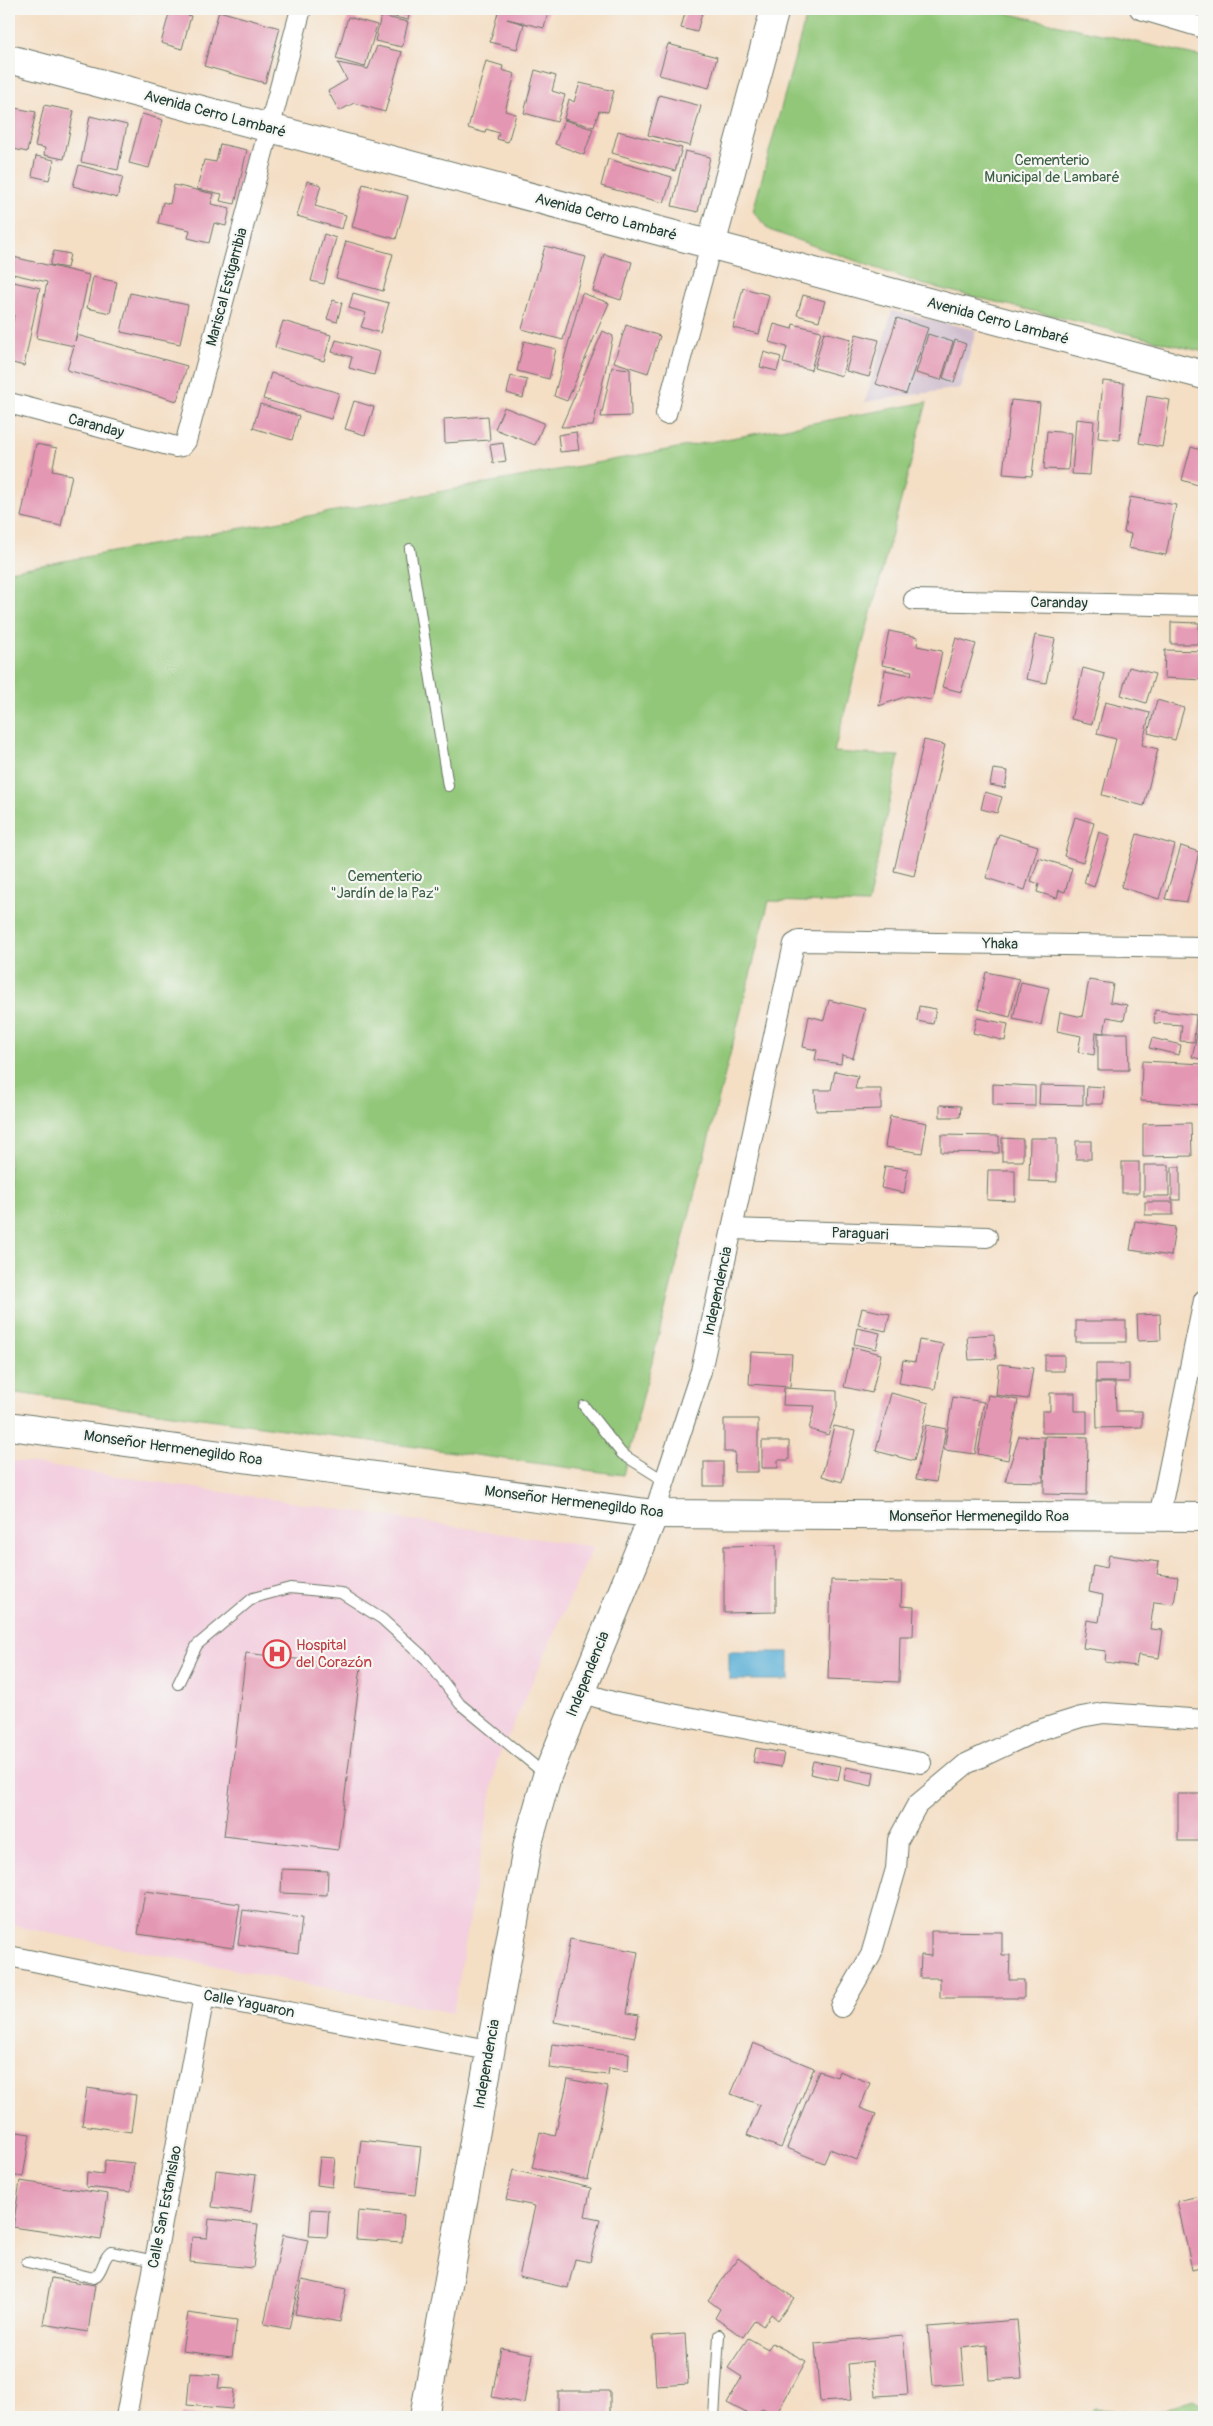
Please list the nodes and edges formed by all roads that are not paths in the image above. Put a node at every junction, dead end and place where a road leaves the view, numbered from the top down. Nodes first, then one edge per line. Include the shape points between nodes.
1 (302, 9) edge
2 (775, 9) edge
3 (1140, 9) edge
4 (1204, 28) edge
5 (9, 58) edge
6 (269, 128) junction
7 (711, 245) junction
8 (1204, 375) edge
9 (9, 403) edge
10 (666, 414) dead end
11 (182, 446) joint
12 (410, 549) dead end
13 (914, 600) dead end
14 (1204, 606) edge
15 (448, 786) dead end
16 (796, 942) joint
17 (1204, 947) edge
18 (732, 1229) junction
19 (987, 1237) dead end
20 (1204, 1300) edge
21 (584, 1406) dead end
22 (9, 1426) edge
23 (665, 1481) junction
24 (654, 1514) junction
25 (1159, 1517) junction
26 (1204, 1517) edge
27 (178, 1684) dead end
28 (580, 1692) junction
29 (1204, 1720) edge
30 (921, 1763) dead end
31 (547, 1776) junction
32 (9, 1956) edge
33 (204, 1996) junction
34 (841, 2007) dead end
35 (489, 2050) junction
36 (155, 2261) junction
37 (27, 2262) dead end
38 (719, 2335) dead end
39 (126, 2417) edge
40 (424, 2417) edge
41 (714, 2417) edge

1 - 6 street, Mariscal Estigarribia
2 - 7 street
3 - 4 street
5 - 6 street, Avenida Cerro Lambaré
6 - 7 street, Avenida Cerro Lambaré
6 - 11 street, Mariscal Estigarribia via 186,441
7 - 8 street, Avenida Cerro Lambaré
7 - 10 street
9 - 11 street, Caranday
12 - 15 lane
13 - 14 street, Caranday
16 - 17 street, Yhaka
16 - 18 street, Independencia
18 - 19 street, Paraguari
18 - 23 street, Independencia via 701,1372
20 - 25 street
21 - 23 lane via 622,1454
22 - 24 street, Monseñor Hermenegildo Roa
23 - 24 street, Independencia
24 - 25 street, Monseñor Hermenegildo Roa
24 - 28 street, Independencia
25 - 26 street, Monseñor Hermenegildo Roa
27 - 31 lane via 197,1645 253,1598 290,1588 341,1593 382,1619 426,1659 460,1704
28 - 30 street via 616,1703
28 - 31 street, Independencia
29 - 34 street via 1104,1713 1081,1717 1036,1731 966,1764 917,1805 898,1840 896,1868 870,1955
31 - 35 street, Independencia via 528,1843
32 - 33 street, Calle Yaguaron
33 - 35 street, Calle Yaguaron
33 - 36 street, Calle San Estanislao
35 - 40 street, Independencia
36 - 37 lane via 111,2252 94,2278
36 - 39 street, Calle San Estanislao
38 - 41 lane

